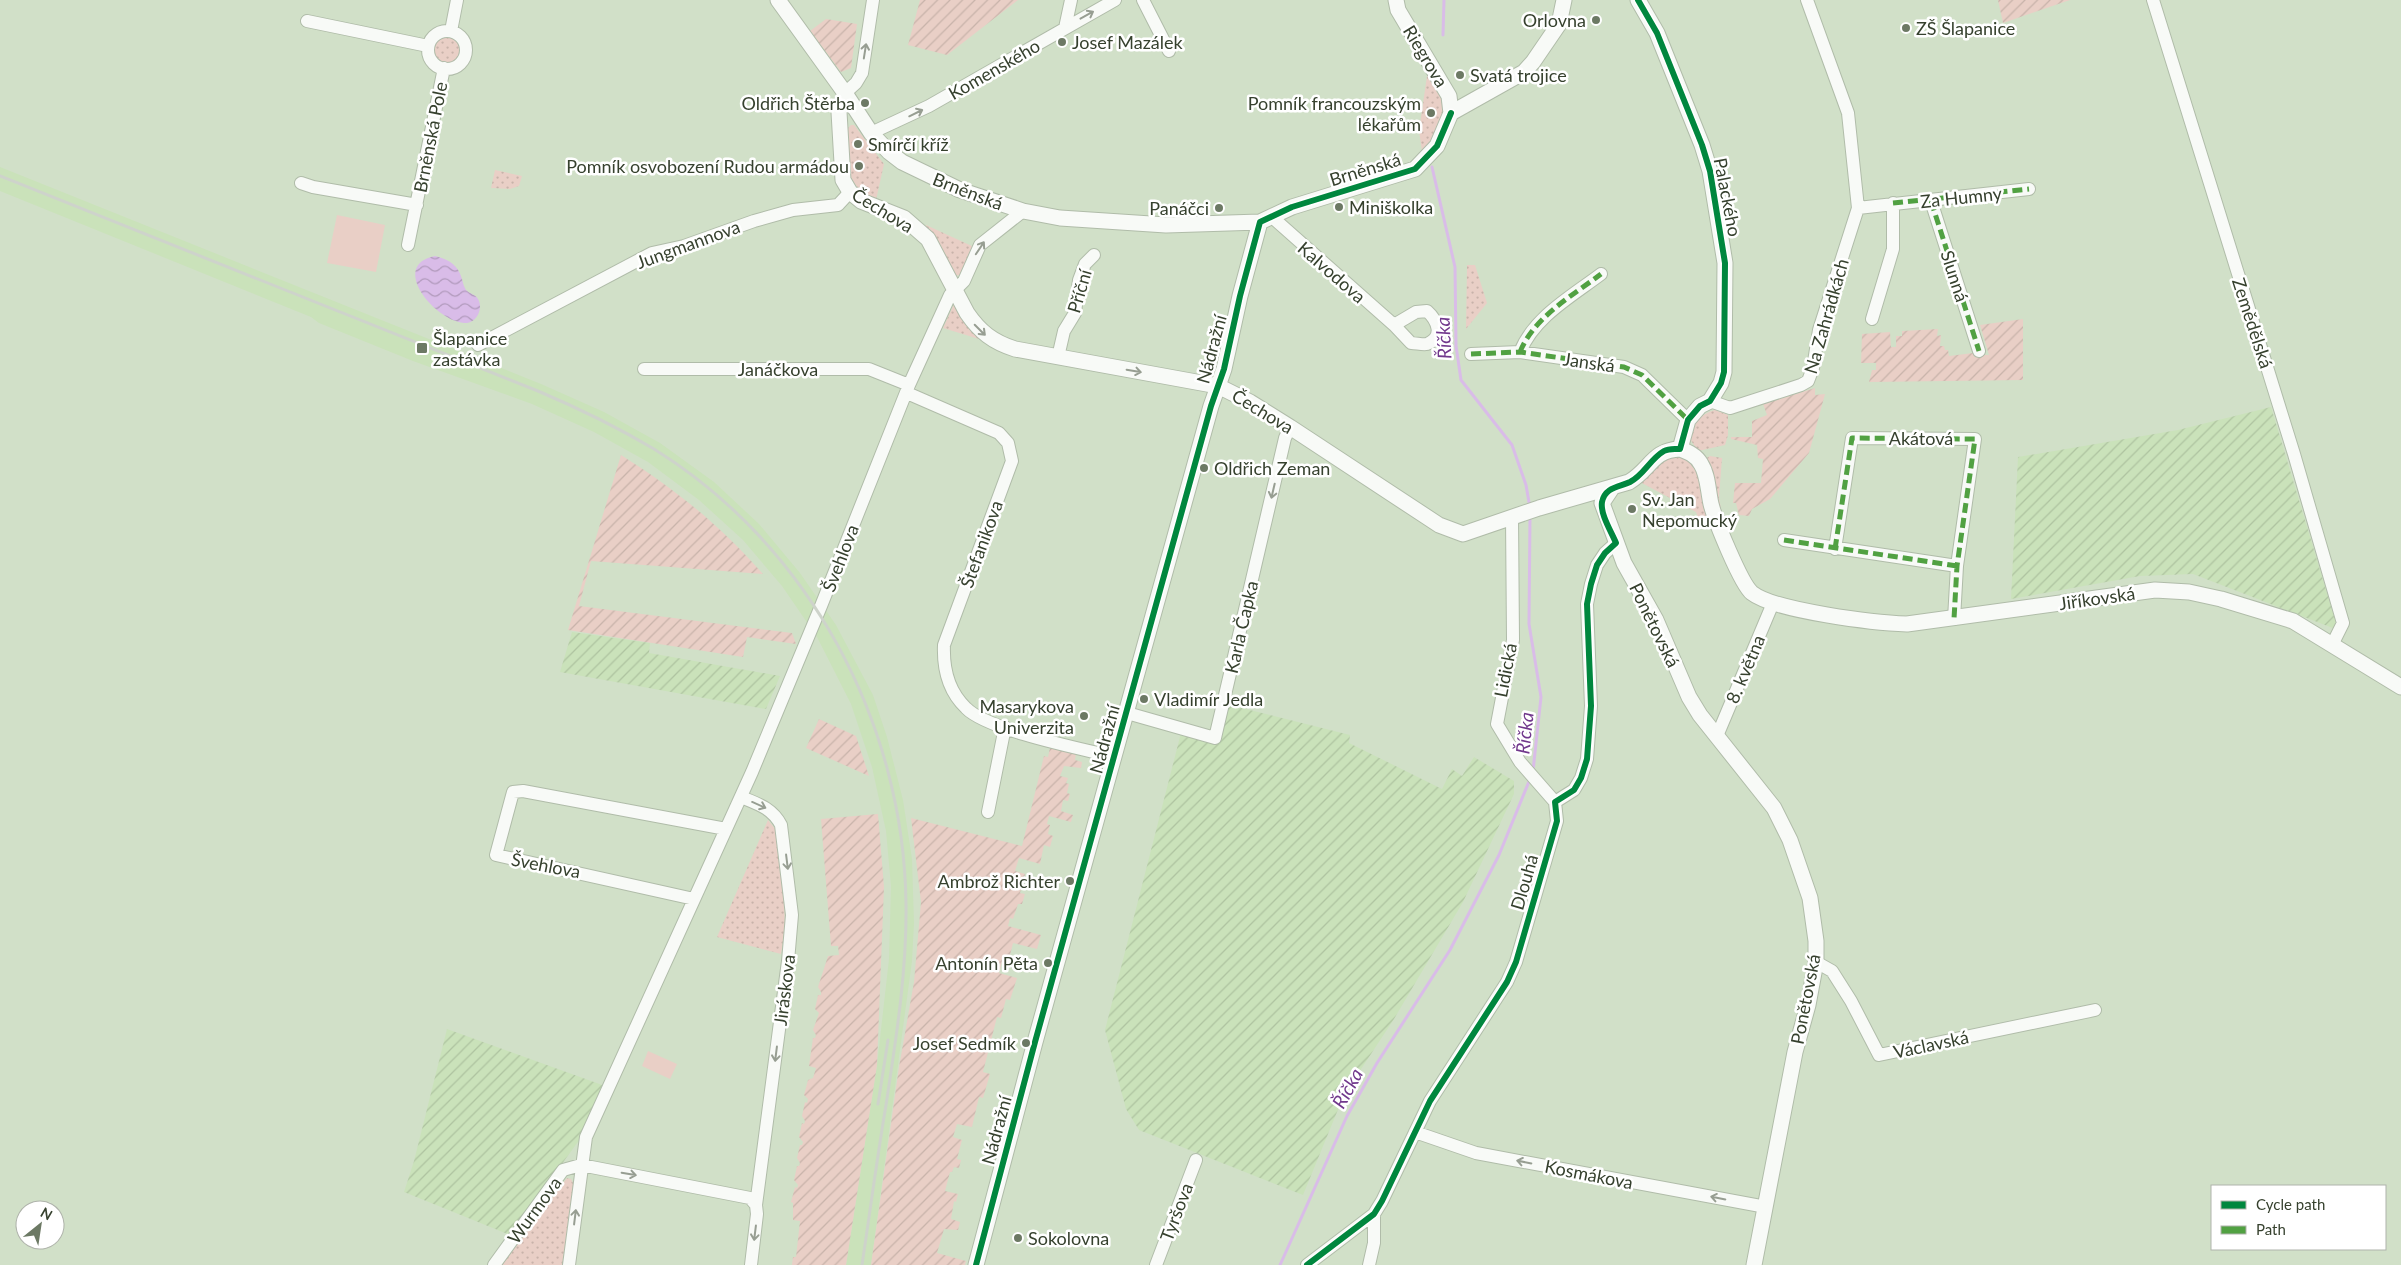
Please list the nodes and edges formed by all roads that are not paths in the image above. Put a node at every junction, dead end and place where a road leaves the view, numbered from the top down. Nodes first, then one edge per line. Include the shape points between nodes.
1 (457, 0) edge
2 (778, 0) edge
3 (872, 0) edge
4 (1070, 0) edge
5 (1115, 0) edge
6 (1143, 0) edge
7 (1396, 0) edge
8 (1564, 0) edge
9 (1638, 0) edge
10 (1807, 0) edge
11 (2153, 0) edge
12 (307, 21) dead end
13 (1064, 28) junction
14 (451, 31) junction
15 (428, 46) junction
16 (1169, 51) dead end
17 (444, 68) junction
18 (845, 93) junction
19 (1451, 113) junction
20 (871, 133) junction
21 (301, 183) dead end
22 (2029, 189) dead end
23 (850, 192) junction
24 (1931, 200) junction
25 (1893, 204) junction
26 (417, 205) junction
27 (1858, 208) junction
28 (1023, 211) junction
29 (1266, 220) junction
30 (408, 245) dead end
31 (1094, 255) dead end
32 (1601, 274) dead end
33 (955, 288) junction
34 (1872, 319) dead end
35 (1394, 325) dead end
36 (478, 345) dead end
37 (1979, 351) dead end
38 (1520, 352) junction
39 (1471, 354) dead end
40 (1058, 357) junction
41 (644, 369) dead end
42 (1218, 386) junction
43 (908, 389) junction
44 (1710, 401) junction
45 (1688, 420) junction
46 (1290, 427) junction
47 (1680, 449) junction
48 (1612, 488) junction
49 (1564, 501) junction
50 (1516, 516) junction
51 (1610, 528) junction
52 (1784, 540) dead end
53 (1616, 543) junction
54 (1835, 549) junction
55 (1957, 566) junction
56 (1773, 603) junction
57 (1954, 618) junction
58 (2332, 645) junction
59 (2401, 687) edge
60 (1127, 713) junction
61 (1005, 727) junction
62 (1717, 736) junction
63 (1115, 757) junction
64 (741, 797) junction
65 (1555, 802) junction
66 (988, 812) dead end
67 (726, 829) junction
68 (694, 899) junction
69 (1816, 962) junction
70 (2095, 1010) dead end
71 (1415, 1132) junction
72 (1196, 1160) dead end
73 (581, 1165) junction
74 (756, 1205) junction
75 (1766, 1207) junction
76 (1374, 1214) junction
77 (494, 1265) edge
78 (569, 1265) edge
79 (751, 1265) edge
80 (976, 1265) edge
81 (1156, 1265) edge
82 (1307, 1265) edge
83 (1369, 1265) edge
84 (1754, 1265) edge

1 - 14 street
2 - 18 street, Brněnská
18 -> 3 street via 862,73
4 - 13 street
13 -> 5 street, Komenského
6 - 16 street
7 - 19 street, Riegrova via 1398,10 1449,96
8 - 19 street via 1559,24 1524,72
9 - 44 street, Palackého via 1657,33 1710,172 1725,263 1724,372
10 - 27 street, Na Zahrádkách via 1848,113
11 - 58 street, Zemědělská via 2343,623
12 - 15 street
20 -> 13 street, Komenského via 929,106
14 - 15 street via 434,35
14 - 17 street, Brněnská Pole via 464,42 465,53 460,63
15 - 17 street, Brněnská Pole via 430,58 438,67
17 - 26 street, Brněnská Pole
18 - 20 street, Brněnská
18 - 23 street, Čechova via 840,112 843,180
19 - 29 street, Brněnská via 1437,146 1415,169 1292,208
20 - 28 street, Brněnská via 889,152 915,169 960,190
21 - 26 street, Brněnská Pole
22 - 24 street, Za Humny
23 - 33 street, Čechova via 861,201 904,218 928,239
23 - 36 street, Jungmannova via 838,204 793,210 684,246 652,253
24 - 25 street, Za Humny
24 - 37 street, Slunná
25 - 27 street
25 - 34 street via 1893,249
26 - 30 street, Brněnská Pole
27 - 44 street, Na Zahrádkách via 1820,330 1808,381 1730,408
28 - 29 street, Brněnská via 1060,218 1166,225
33 -> 28 street via 964,282 980,245
29 - 35 street, Kalvodova
29 - 42 street, Nádražní
31 - 40 street, Příční via 1085,264 1079,280 1075,313 1064,331
32 - 38 street via 1543,318 1524,341
33 -> 40 street, Čechova via 966,313 990,340 1015,350
33 - 43 street, Švehlova
38 - 39 street, Janská
38 - 45 street, Janská via 1624,366 1642,375
40 -> 42 street, Čechova
41 - 43 street, Janáčkova via 869,369
42 - 46 street, Čechova
42 - 60 street, Nádražní
43 - 61 street, Štefanikova via 999,433 1008,443 1012,461 944,645 943,663 950,687 966,709 988,722
43 - 64 street, Švehlova
44 - 45 street via 1700,406
45 - 47 street
46 - 50 street, Čechova via 1439,525 1463,534
46 -> 60 street, Karla Čapka via 1215,738
47 - 48 street, Čechova via 1667,449 1656,456 1641,475
47 - 56 street, Jiříkovská via 1693,454 1701,464 1712,506 1746,588
48 - 49 street, Čechova
48 - 51 street via 1602,503
49 - 50 street, Čechova
49 - 51 street via 1582,502 1592,507
50 - 65 street, Lidická via 1512,640 1497,724 1520,762
51 - 53 street, Ponětovská
52 - 54 street
53 - 62 street, Ponětovská via 1624,564 1656,620 1689,697
53 - 65 street via 1597,565 1587,604 1591,730 1587,759 1574,790
54 - 55 street
54 - 55 street, Akátová via 1852,438 1975,439
55 - 57 street, Akátová
56 - 57 street, Jiříkovská via 1877,623 1907,624
56 - 62 street, 8. května
57 - 58 street, Jiříkovská via 2155,590 2189,592 2293,621
58 - 59 street, Jiříkovská
60 - 63 street, Nádražní
61 - 63 street, Štefanikova
61 - 66 street
62 - 69 street, Ponětovská via 1774,808 1790,840 1810,898
63 - 80 street, Nádražní
64 - 67 street, Švehlova
64 -> 74 street, Jiráskova via 766,807 776,815 781,825 792,915
65 - 71 street, Dlouhá via 1557,821 1516,962 1430,1101
67 - 68 street, Švehlova
67 - 68 street, Švehlova via 532,792 513,792 496,855
68 - 73 street, Švehlova via 586,1136
69 - 70 street, Václavská via 1832,971 1879,1055
69 - 75 street, Ponětovská via 1795,1052
75 -> 71 street, Kosmákova via 1476,1153
71 - 76 street, Dlouhá
72 - 81 street, Tyršova
73 -> 74 street via 742,1195
73 - 77 street, Wurmova via 563,1170
78 -> 73 street, Švehlova
74 -> 79 street, Jiráskova
75 - 84 street, Ponětovská
76 - 82 street
76 - 83 street, Dlouhá via 1374,1243

